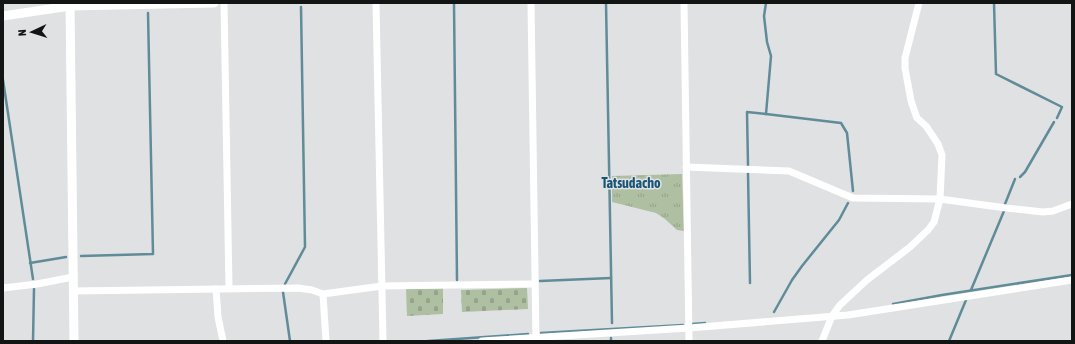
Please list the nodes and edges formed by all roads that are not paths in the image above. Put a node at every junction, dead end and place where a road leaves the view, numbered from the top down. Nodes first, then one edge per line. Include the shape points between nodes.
1 (214, 3) edge
2 (224, 3) edge
3 (376, 3) edge
4 (531, 3) edge
5 (684, 3) edge
6 (919, 3) edge
7 (70, 5) edge
8 (3, 16) edge
9 (686, 167) junction
10 (940, 198) junction
11 (1072, 204) edge
12 (73, 277) junction
13 (1072, 280) edge
14 (535, 284) junction
15 (382, 286) junction
16 (3, 288) edge
17 (229, 288) junction
18 (216, 289) junction
19 (73, 291) junction
20 (323, 294) junction
21 (832, 316) junction
22 (689, 328) junction
23 (536, 339) edge
24 (74, 341) edge
25 (223, 341) edge
26 (326, 341) edge
27 (383, 341) edge
28 (482, 341) edge
29 (689, 341) edge
30 (822, 341) edge

1 - 7 street
2 - 17 street
3 - 15 street
4 - 14 street
5 - 9 street
6 - 10 street via 905,58 905,68 910,101 917,118 926,126 942,155
7 - 8 street
7 - 12 street
9 - 10 street via 789,171 853,198
9 - 22 street
10 - 11 street via 1043,212
10 - 21 street via 934,222 928,230 867,280
12 - 16 street
12 - 19 street
13 - 21 street
14 - 15 street
14 - 23 street
15 - 20 street
15 - 27 street
17 - 18 street
17 - 20 street via 298,288
18 - 19 street
18 - 25 street
19 - 24 street
20 - 26 street
21 - 22 street
21 - 30 street
22 - 23 street
22 - 29 street
23 - 28 street

